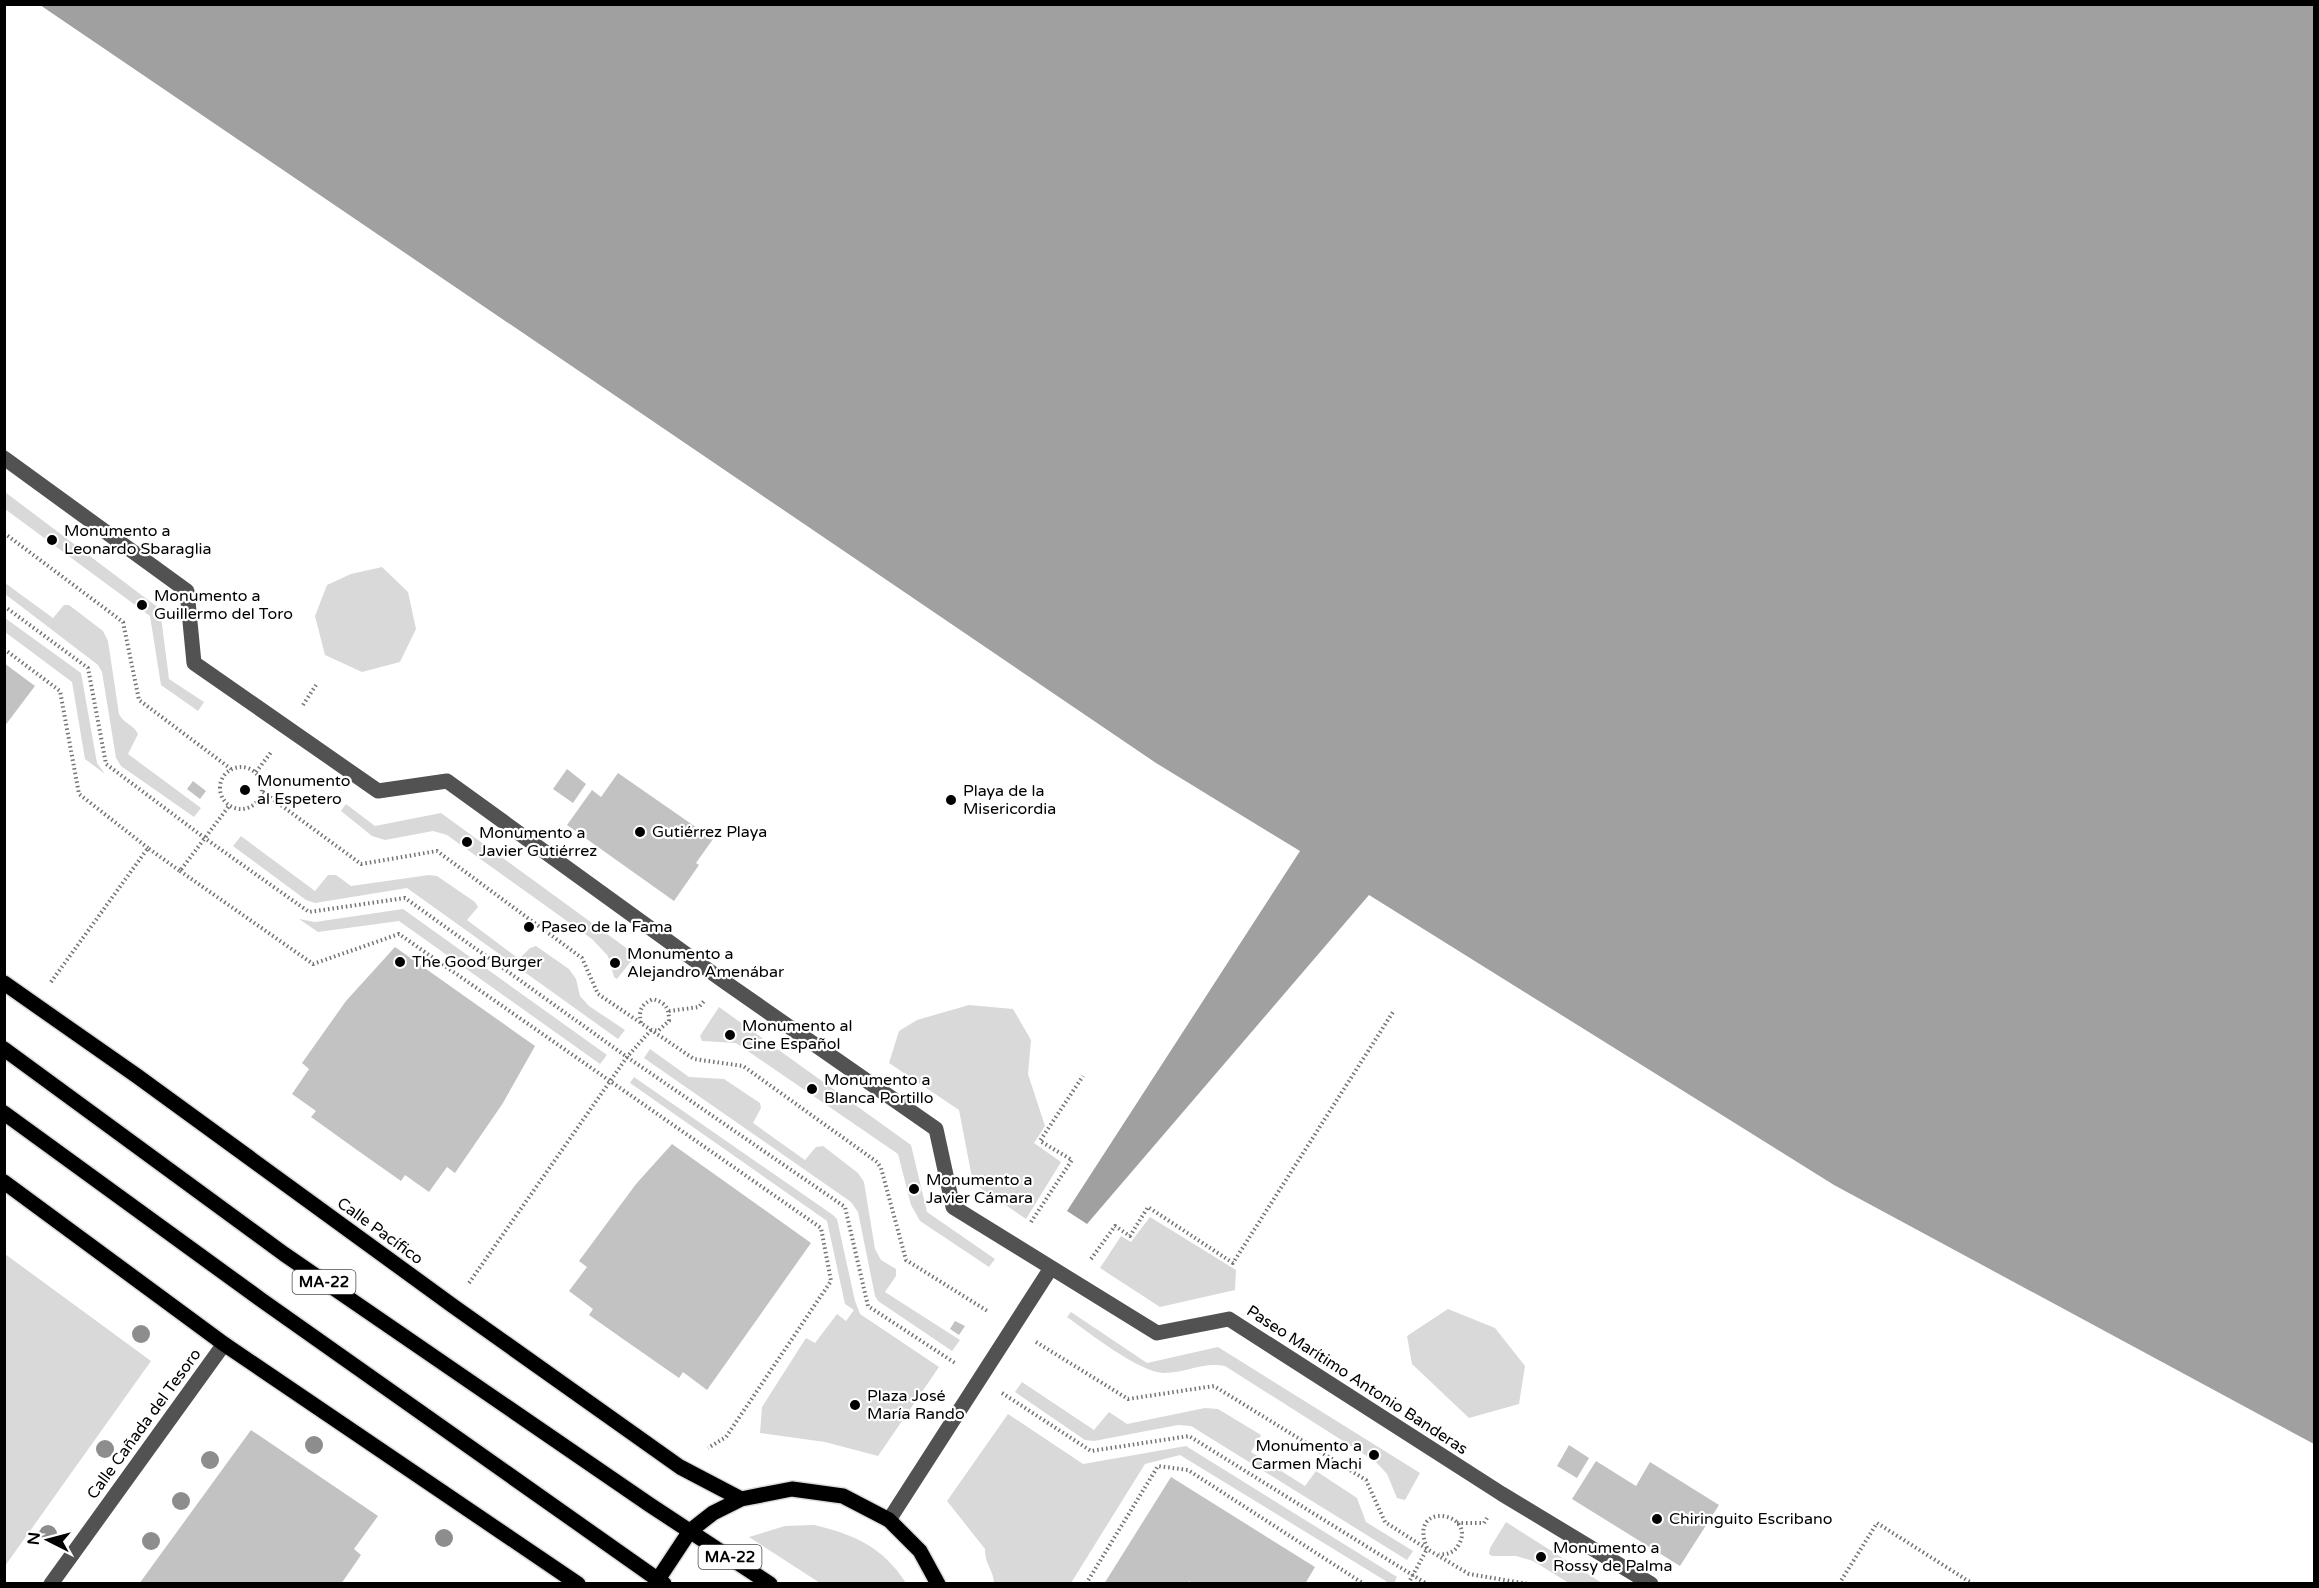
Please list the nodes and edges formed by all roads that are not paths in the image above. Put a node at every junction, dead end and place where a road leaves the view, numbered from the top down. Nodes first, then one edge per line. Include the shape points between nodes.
1 (4, 458) edge
2 (4, 982) edge
3 (4, 1049) edge
4 (4, 1113) edge
5 (4, 1182) edge
6 (1051, 1268) junction
7 (224, 1344) junction
8 (741, 1499) junction
9 (889, 1520) junction
10 (690, 1531) junction
11 (658, 1582) edge
12 (51, 1584) edge
13 (578, 1584) edge
14 (770, 1584) edge
15 (939, 1584) edge
16 (1651, 1584) edge

1 - 6 street, Paseo Marítimo Antonio Banderas via 188,591 194,663 378,791 447,782 936,1129 953,1207
2 - 8 main road, Calle Pacífico via 680,1467
3 - 10 main road, MA-22 via 284,1254
4 - 11 main road, MA-22
5 - 7 main road
6 - 9 street
6 - 16 street, Paseo Marítimo Antonio Banderas via 1157,1333 1229,1319 1502,1494
7 - 12 street, Calle Cañada del Tesoro
7 - 13 main road
8 - 9 main road via 792,1489 843,1496
8 - 10 main road via 713,1513
9 - 15 main road via 920,1551
10 - 11 main road
10 - 14 main road, MA-22

